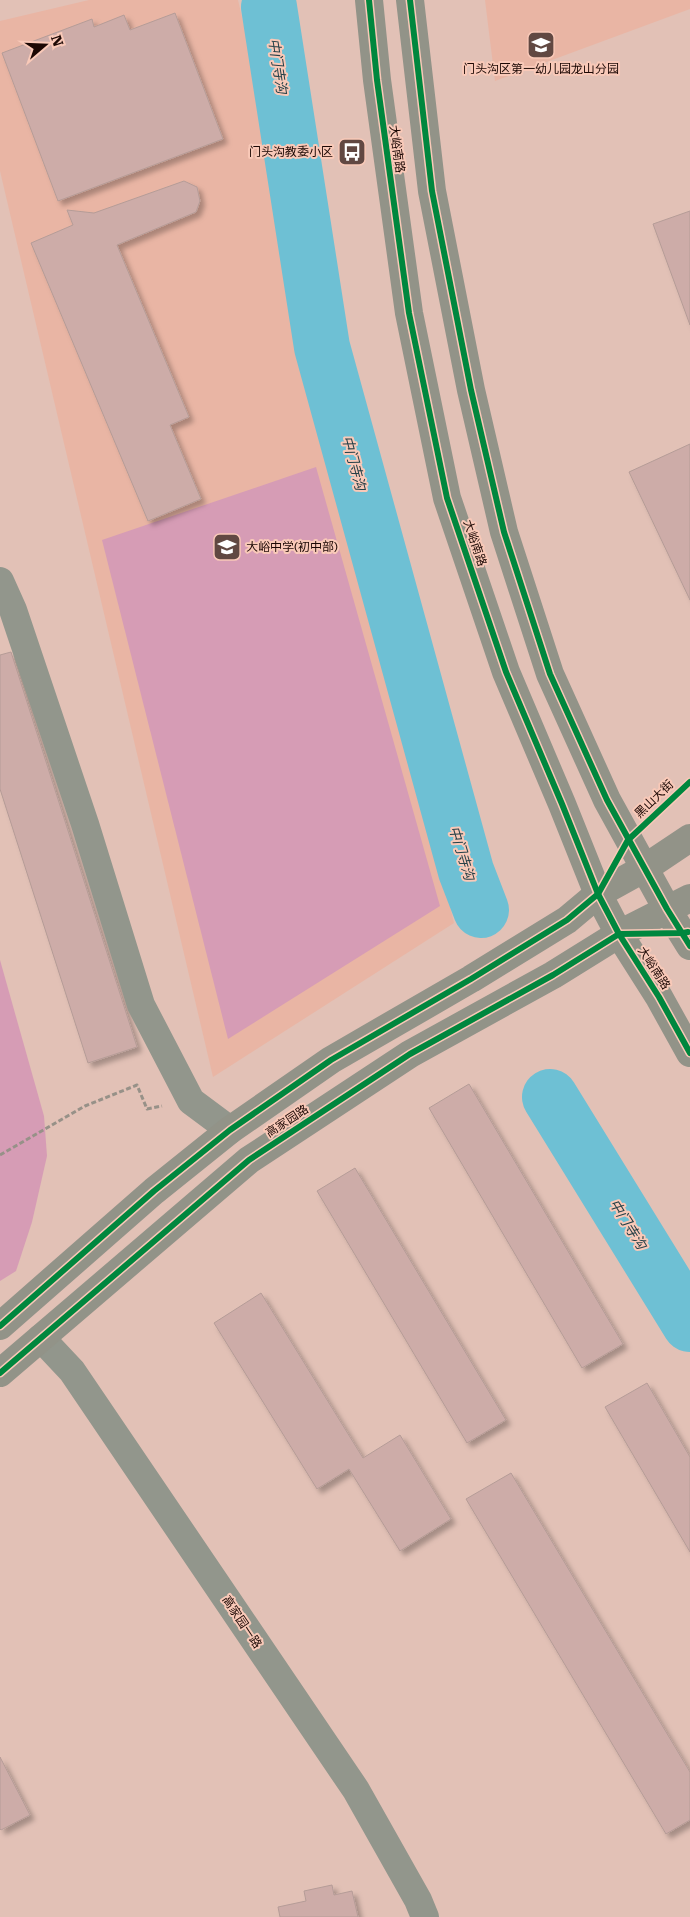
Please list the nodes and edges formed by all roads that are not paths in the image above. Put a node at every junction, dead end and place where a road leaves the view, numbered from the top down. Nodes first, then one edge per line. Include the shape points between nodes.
1 (369, 0) edge
2 (410, 0) edge
3 (0, 582) edge
4 (690, 838) edge
5 (645, 868) junction
6 (598, 894) junction
7 (678, 903) edge
8 (619, 934) junction
9 (690, 946) edge
10 (690, 1053) edge
11 (230, 1130) junction
12 (0, 1326) edge
13 (41, 1338) junction
14 (0, 1373) edge
15 (425, 1917) edge

1 - 6 main road, 大峪南路 via 409,313 448,498 506,672
2 - 5 main road via 432,191 471,390 504,532 550,674 607,800
3 - 11 street via 16,620 85,824 141,1004 191,1101
4 - 5 main road
5 - 6 main road
5 - 7 main road
6 - 8 main road, 大峪南路
6 - 11 main road, 高家园路 via 567,920 331,1060
7 - 8 main road
7 - 9 main road
8 - 10 main road, 大峪南路
8 - 13 main road, 高家园路 via 553,975 410,1054 249,1160
11 - 12 main road, 高家园路 via 154,1191
13 - 14 main road, 高家园路
13 - 15 street, 高家园一路 via 72,1371 356,1790

